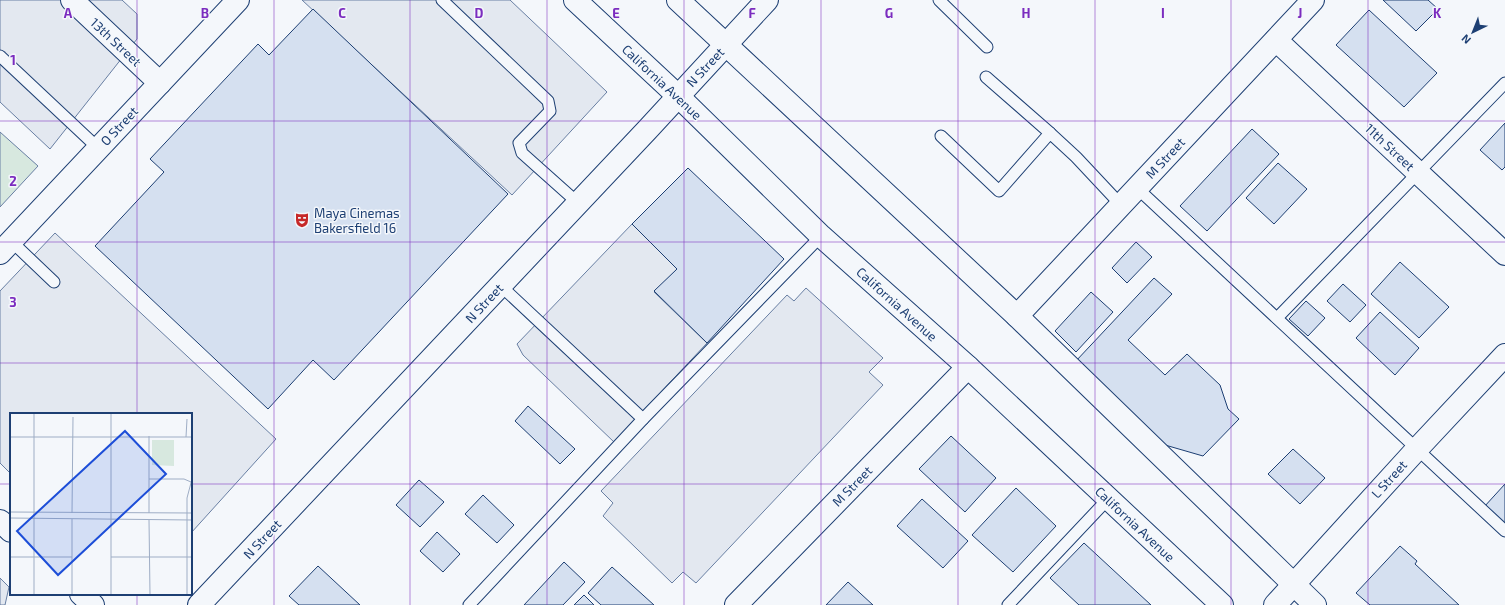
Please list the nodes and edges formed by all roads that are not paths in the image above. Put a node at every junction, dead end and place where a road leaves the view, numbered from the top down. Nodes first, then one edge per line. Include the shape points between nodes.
1 (72, 0) edge
2 (238, 0) edge
3 (442, 0) edge
4 (575, 0) edge
5 (678, 0) edge
6 (767, 0) edge
7 (939, 0) edge
8 (1313, 0) edge
9 (1276, 40) junction
10 (726, 45) junction
11 (987, 47) dead end
12 (0, 56) edge
13 (986, 77) dead end
14 (160, 83) junction
15 (1505, 83) edge
16 (678, 96) junction
17 (1050, 133) junction
18 (941, 136) dead end
19 (98, 148) junction
20 (1418, 173) junction
21 (1137, 188) junction
22 (578, 202) junction
23 (1121, 205) junction
24 (822, 236) junction
25 (6, 247) edge
26 (1505, 254) edge
27 (54, 282) dead end
28 (501, 286) junction
29 (1017, 316) junction
30 (1277, 318) junction
31 (1505, 354) edge
32 (968, 367) junction
33 (643, 419) junction
34 (1417, 449) junction
35 (1108, 499) junction
36 (0, 521) edge
37 (10, 530) edge
38 (1505, 532) edge
39 (1294, 585) junction
40 (82, 595) edge
41 (93, 605) edge
42 (200, 605) edge
43 (469, 605) edge
44 (736, 605) edge
45 (1008, 605) edge
46 (1222, 605) edge
47 (1275, 605) edge
48 (1315, 605) edge

1 - 14 street, 13th Street
2 - 14 street, O Street
3 - 22 lane via 548,101 550,111 519,143 522,153
4 - 16 street, California Avenue
5 - 10 street
6 - 10 street, N Street
7 - 11 lane
8 - 9 street, M Street
9 - 20 street, 11th Street
9 - 21 street, M Street
10 - 16 street, N Street
10 - 29 street
12 - 19 lane
13 - 17 lane
14 - 19 street, O Street
15 - 20 lane
16 - 22 street, N Street
16 - 24 street, California Avenue
17 - 18 lane via 999,191
17 - 23 lane
19 - 25 street, O Street
20 - 26 street, 11th Street
20 - 30 lane
21 - 23 street, M Street
21 - 30 lane
22 - 28 street, N Street
23 - 29 street, M Street
24 - 32 street, California Avenue
24 - 33 lane
25 - 27 lane
28 - 33 lane
28 - 42 street, N Street
29 - 39 street
30 - 34 lane
31 - 34 street, L Street
32 - 35 street, California Avenue
32 - 44 street, M Street
33 - 43 lane
34 - 38 lane
34 - 39 street, L Street
35 - 45 lane
35 - 46 street, California Avenue
36 - 37 street
39 - 47 street, L Street
39 - 48 street
40 - 41 street

